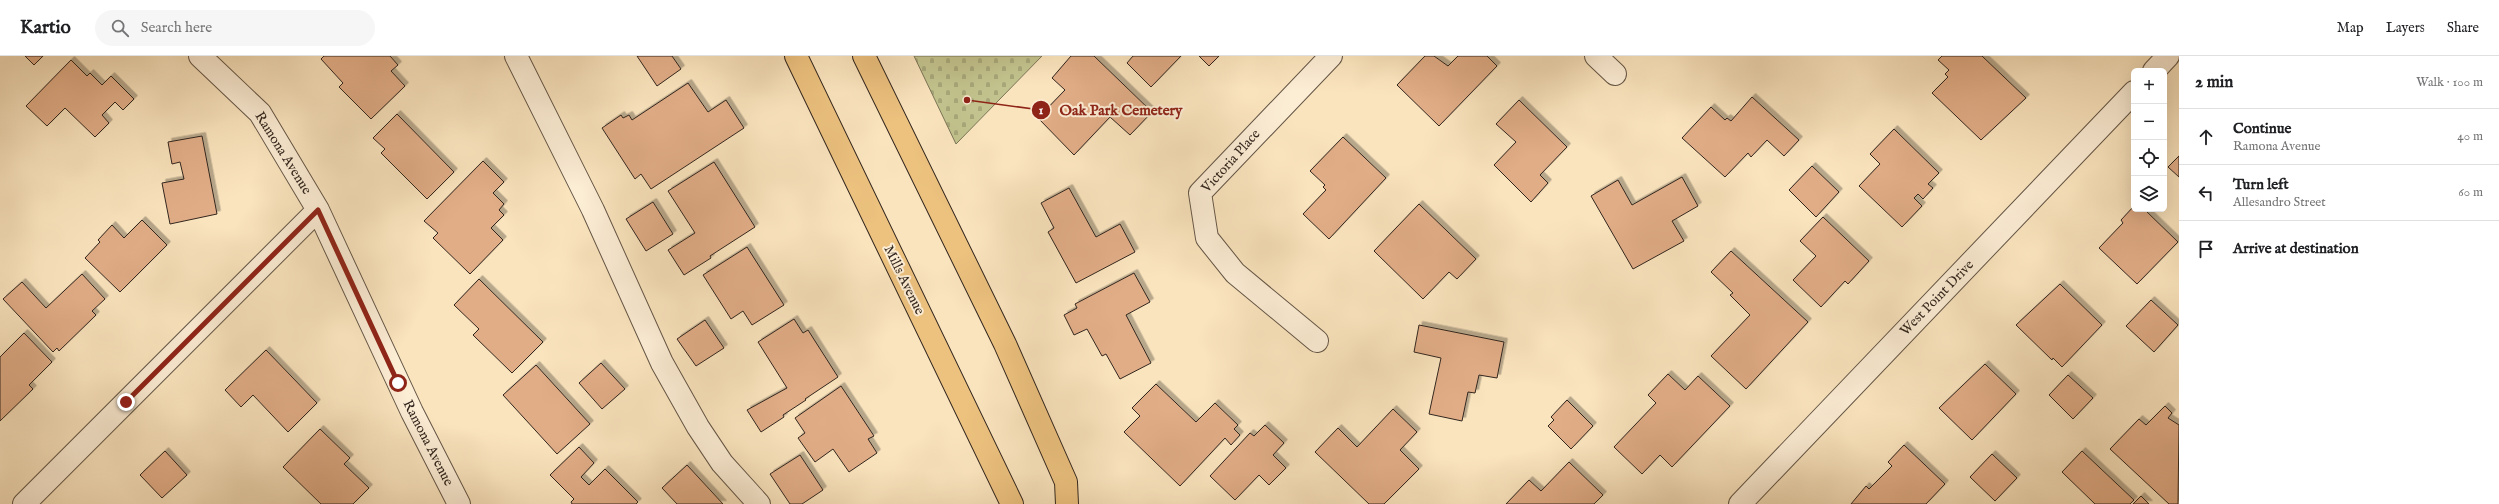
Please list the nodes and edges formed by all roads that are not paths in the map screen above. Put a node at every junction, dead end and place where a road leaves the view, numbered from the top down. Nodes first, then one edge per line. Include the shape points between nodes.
1 (200, 56) edge
2 (516, 56) edge
3 (796, 56) edge
4 (864, 56) edge
5 (1331, 56) edge
6 (1596, 56) edge
7 (2168, 56) edge
8 (2157, 68) edge
9 (1615, 74) dead end
10 (2131, 95) edge
11 (318, 210) junction
12 (1317, 340) dead end
13 (24, 504) edge
14 (459, 504) edge
15 (759, 504) edge
16 (1012, 504) edge
17 (1067, 504) edge
18 (1740, 504) edge

1 - 11 street, Ramona Avenue via 260,113
2 - 15 street via 593,210 662,363 698,427 722,463
3 - 16 main road, Mills Avenue
4 - 17 main road via 1005,344 1066,482
5 - 12 street, Victoria Place via 1200,193 1207,238 1235,273
6 - 9 street
7 - 8 street
10 - 18 street, West Point Drive
11 - 13 street
11 - 14 street, Ramona Avenue via 412,412

